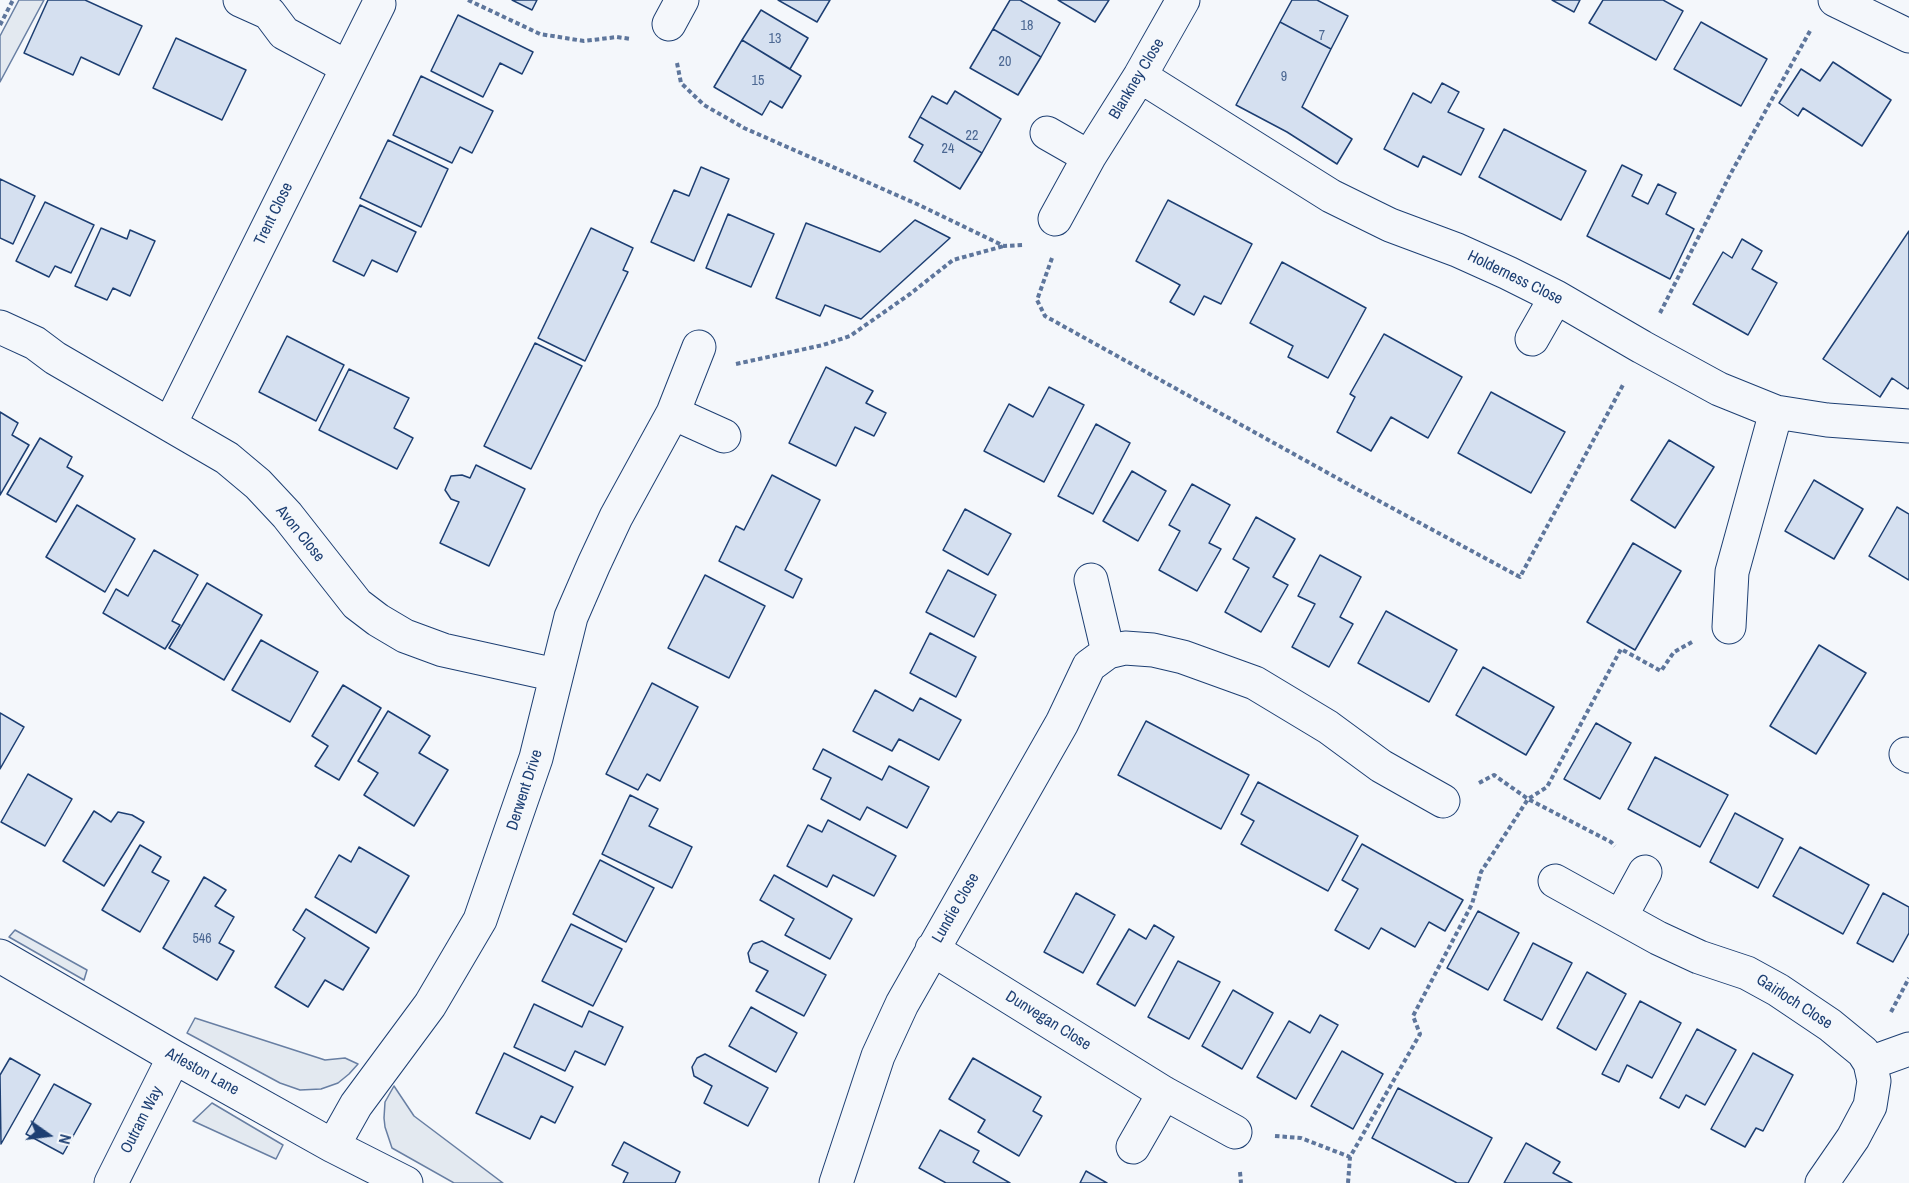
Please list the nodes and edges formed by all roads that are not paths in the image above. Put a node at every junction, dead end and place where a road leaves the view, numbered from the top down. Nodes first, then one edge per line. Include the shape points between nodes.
1 (240, 0) edge
2 (1183, 0) edge
3 (379, 4) dead end
4 (1825, 11) edge
5 (1909, 36) edge
6 (347, 67) junction
7 (1140, 76) junction
8 (1047, 133) dead end
9 (1089, 158) junction
10 (1055, 219) dead end
11 (1556, 297) junction
12 (0, 327) edge
13 (1532, 339) dead end
14 (699, 347) road end
15 (1776, 412) junction
16 (673, 413) junction
17 (170, 424) junction
18 (1909, 426) edge
19 (724, 436) dead end
20 (1091, 580) dead end
21 (1729, 627) road end
22 (1108, 651) junction
23 (556, 675) junction
24 (1443, 801) road end
25 (1645, 872) road end
26 (1554, 880) dead end
27 (1621, 916) junction
28 (932, 949) junction
29 (0, 956) edge
30 (1909, 1049) edge
31 (174, 1057) junction
32 (1870, 1063) junction
33 (1164, 1093) junction
34 (1235, 1132) road end
35 (333, 1146) junction
36 (1133, 1147) dead end
37 (111, 1183) edge
38 (406, 1183) edge
39 (836, 1183) edge
40 (1822, 1183) edge

1 - 6 street via 269,13 284,33
2 - 7 street, Blankney Close
3 - 6 street, Trent Close
4 - 5 street
6 - 17 street, Trent Close
7 - 9 street, Blankney Close
7 - 11 street, Holderness Close via 1331,196
8 - 9 street
9 - 10 street, Blankney Close
11 - 13 street
11 - 15 street, Holderness Close via 1719,388
12 - 17 street, Avon Close via 35,343
14 - 16 street, Derwent Drive
15 - 18 street, Holderness Close
15 - 21 street via 1732,573
16 - 19 street
16 - 23 street, Derwent Drive via 594,564 571,617
17 - 23 street, Avon Close via 227,458 258,484 357,604 378,621 443,651
20 - 22 street
22 - 24 street via 1153,650 1255,683 1381,766
22 - 28 street, Lundie Close via 1089,666 1062,723
23 - 35 street, Derwent Drive via 536,758 480,920 430,1005 356,1105
25 - 27 street
26 - 27 street, Gairloch Close
27 - 32 street, Gairloch Close via 1658,938 1779,990 1830,1025 1863,1052
28 - 33 street, Dunvegan Close
28 - 39 street, Lundie Close via 878,1056
29 - 31 street, Arleston Lane
30 - 32 street
31 - 35 street, Arleston Lane
31 - 37 street, Outram Way
32 - 40 street via 1874,1081 1870,1106
33 - 34 street, Dunvegan Close
33 - 36 street
35 - 38 street, Arleston Lane

